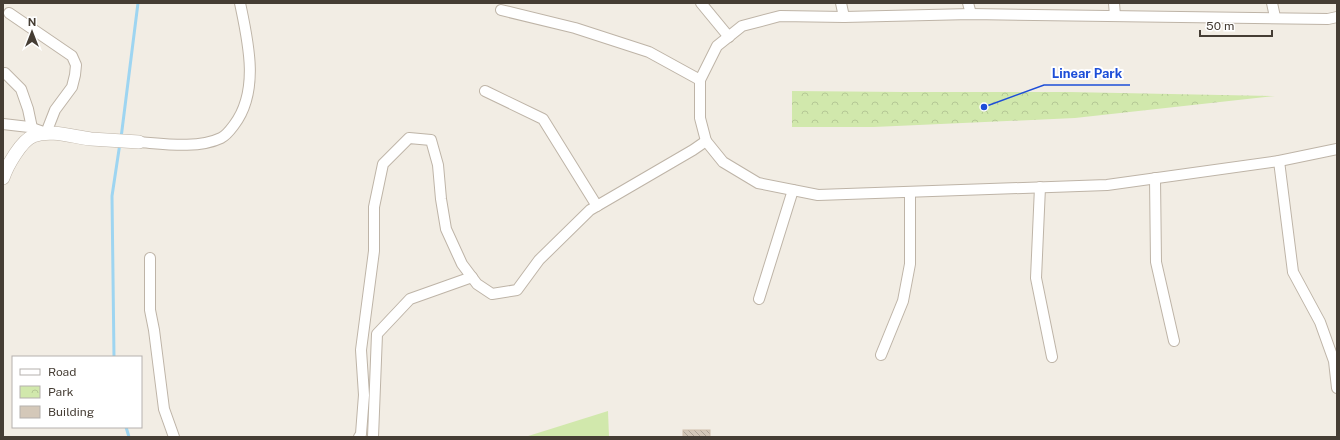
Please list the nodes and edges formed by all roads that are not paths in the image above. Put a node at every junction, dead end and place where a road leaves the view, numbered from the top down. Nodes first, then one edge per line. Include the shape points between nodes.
1 (240, 3) edge
2 (701, 3) edge
3 (841, 3) edge
4 (968, 3) edge
5 (1114, 3) edge
6 (1272, 3) edge
7 (501, 10) dead end
8 (9, 13) dead end
9 (971, 14) junction
10 (1116, 16) junction
11 (844, 17) junction
12 (1275, 17) junction
13 (1337, 17) edge
14 (729, 36) junction
15 (5, 73) dead end
16 (700, 80) junction
17 (485, 91) dead end
18 (3, 124) edge
19 (32, 128) junction
20 (46, 133) junction
21 (706, 141) junction
22 (140, 142) joint
23 (1337, 149) edge
24 (1279, 161) junction
25 (3, 178) edge
26 (1156, 178) junction
27 (1040, 187) junction
28 (793, 190) junction
29 (910, 192) junction
30 (597, 206) junction
31 (150, 258) dead end
32 (472, 277) junction
33 (759, 299) dead end
34 (1174, 341) dead end
35 (881, 355) dead end
36 (1052, 357) dead end
37 (1337, 388) edge
38 (174, 437) edge
39 (359, 437) edge
40 (373, 437) edge

1 - 22 street via 248,44 250,75 246,101 238,119 223,137 210,142 185,145
2 - 14 street
3 - 11 street
4 - 9 street
5 - 10 street
6 - 12 street
7 - 16 street via 575,28 649,52
8 - 20 street via 68,52 76,65 72,87 55,110
9 - 10 street
9 - 11 street
10 - 12 street
11 - 14 street via 780,16 742,26
12 - 13 street
14 - 16 street via 717,46
15 - 19 street via 21,89
16 - 21 street via 700,118
17 - 30 street via 543,119
18 - 19 street
19 - 20 street
20 - 22 street
20 - 25 street via 32,137 21,146
21 - 28 street via 723,162 758,183
21 - 30 street
23 - 24 street
24 - 26 street
24 - 37 street via 1293,272 1320,322 1334,361
26 - 27 street via 1108,185
26 - 34 street via 1156,262
27 - 29 street
27 - 36 street via 1036,278
28 - 29 street via 818,196
28 - 33 street
29 - 35 street via 910,264 903,301
30 - 32 street via 539,260 517,290 492,294 477,284
31 - 38 street via 150,310 164,409
32 - 39 street via 462,264 446,229 438,166 431,140 409,138 382,164 374,207 374,251 361,350 364,395
32 - 40 street via 410,299 377,334

